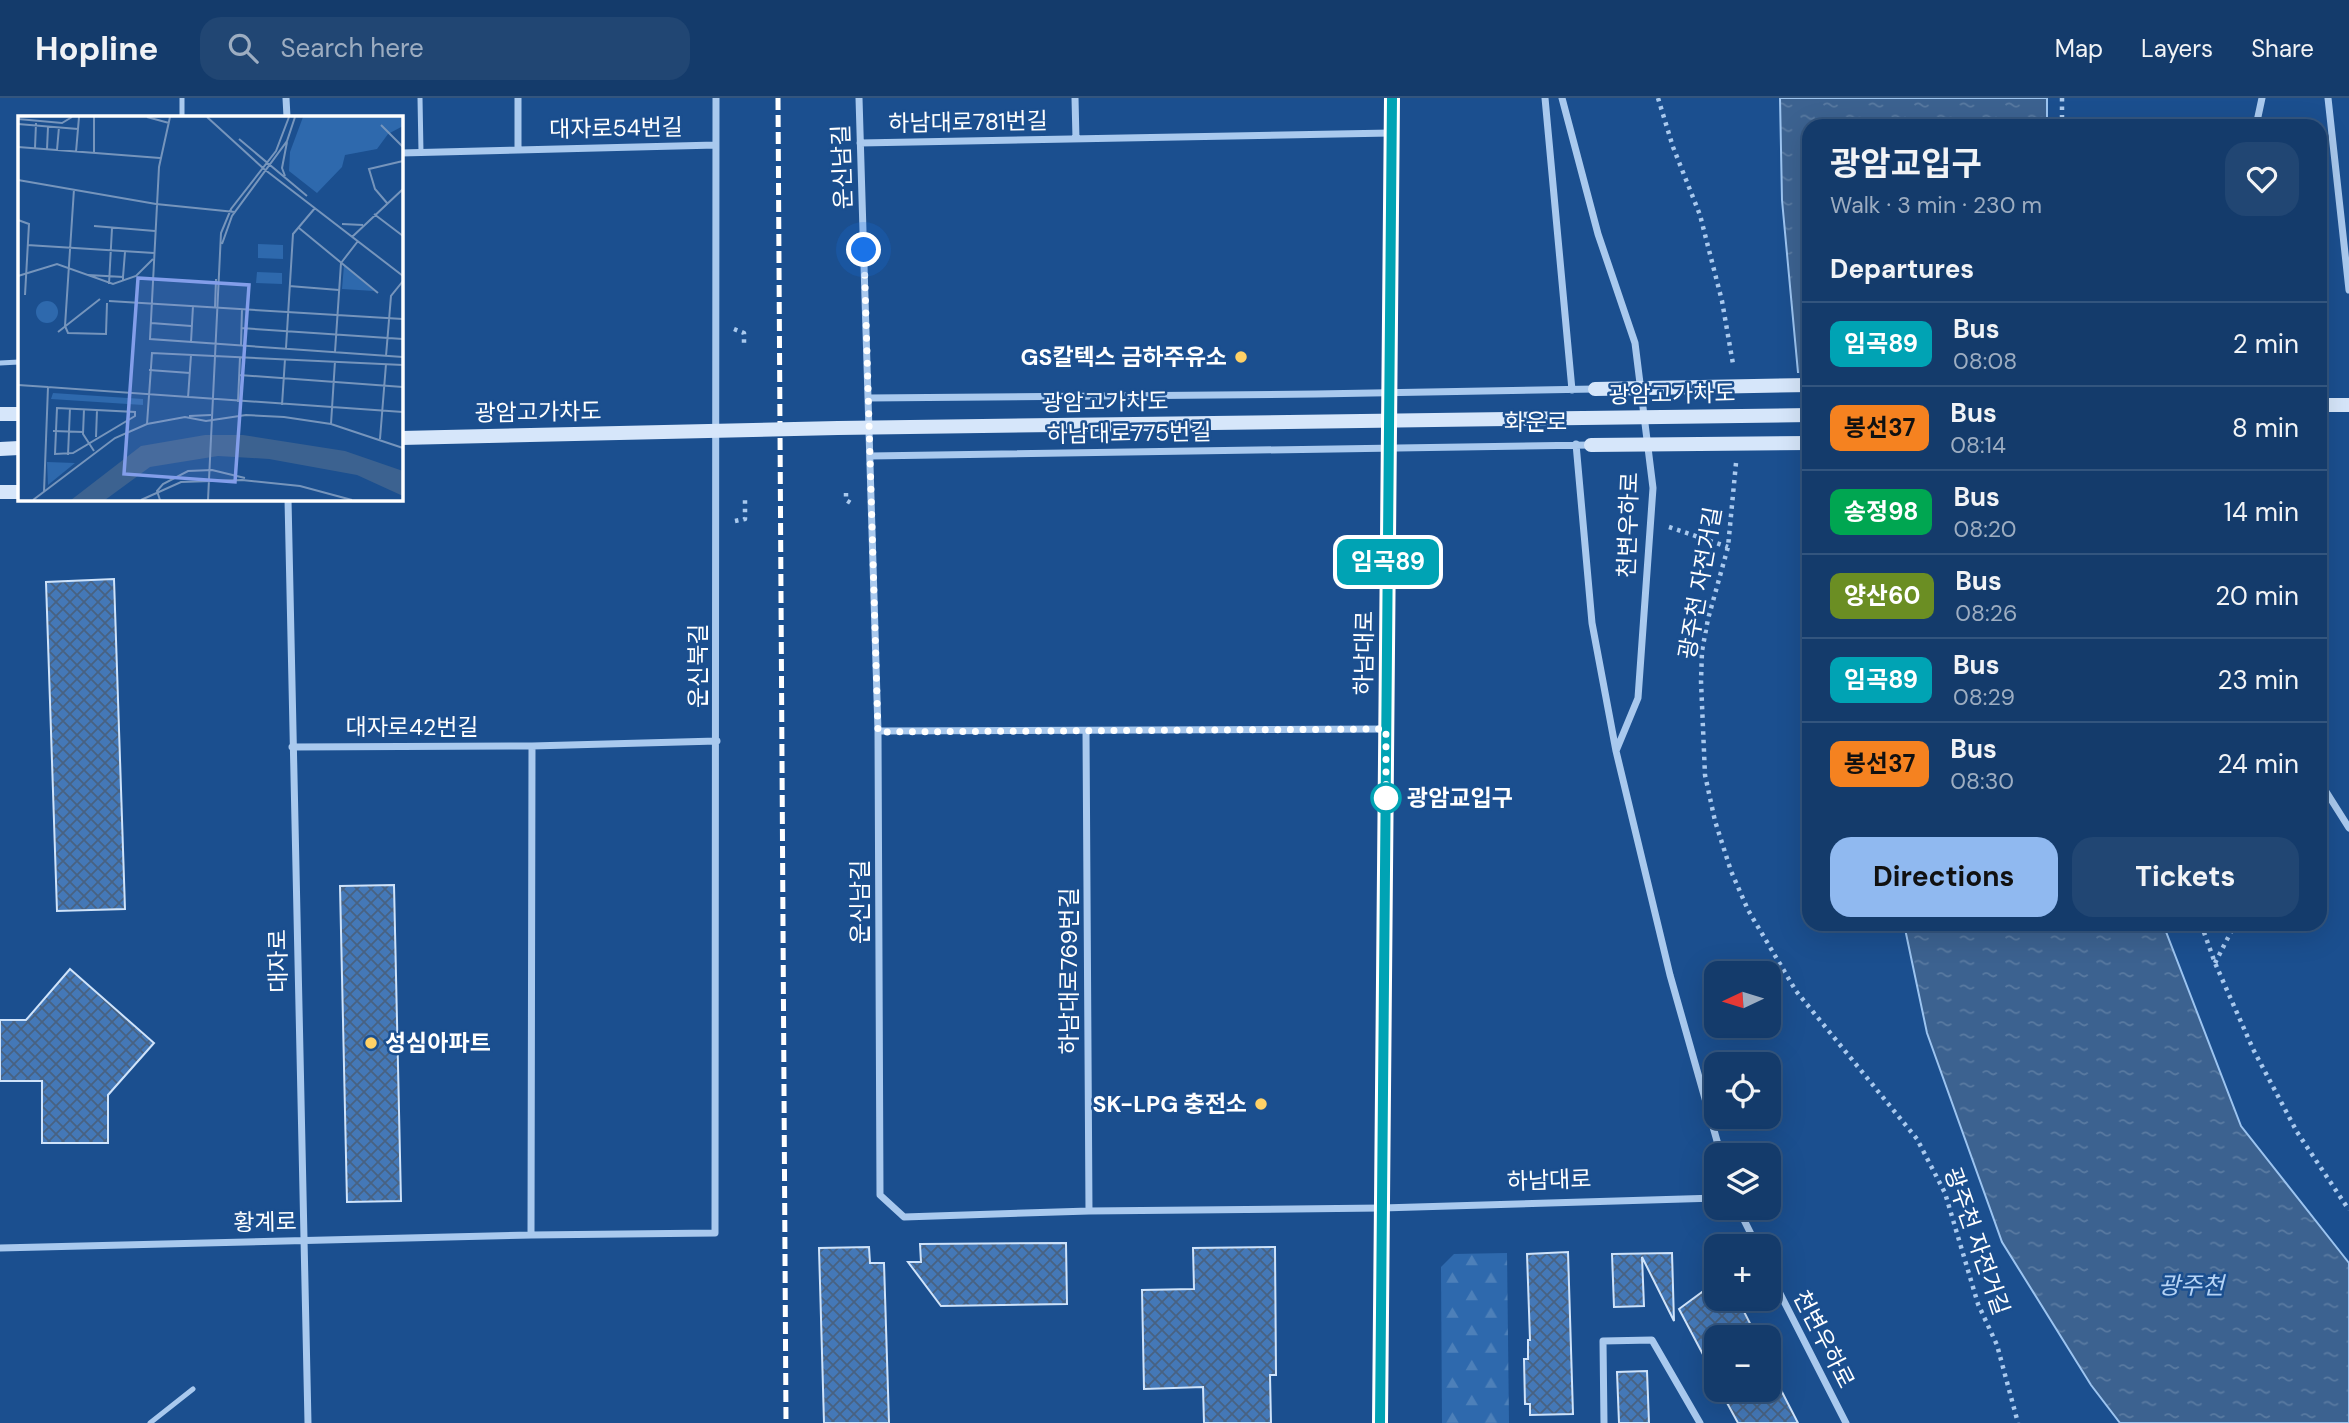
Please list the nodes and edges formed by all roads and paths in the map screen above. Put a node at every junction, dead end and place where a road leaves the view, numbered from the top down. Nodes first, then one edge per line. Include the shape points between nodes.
1 (182, 98) edge
2 (286, 98) edge
3 (420, 98) edge
4 (518, 98) edge
5 (716, 98) edge
6 (859, 98) edge
7 (1076, 98) edge
8 (1392, 98) edge
9 (1545, 98) edge
10 (1562, 98) edge
11 (1658, 98) edge
12 (2062, 98) edge
13 (2262, 98) edge
14 (2328, 98) edge
15 (182, 116) edge
16 (287, 116) edge
17 (2062, 119) edge
18 (2258, 119) edge
19 (1392, 133) junction
20 (1076, 139) junction
21 (860, 143) junction
22 (716, 145) junction
23 (518, 150) junction
24 (421, 152) junction
25 (402, 153) edge
26 (2349, 290) edge
27 (18, 362) edge
28 (0, 363) edge
29 (1735, 375) dead end
30 (1802, 385) edge
31 (1595, 389) joint
32 (1572, 390) junction
33 (1389, 393) junction
34 (868, 398) junction
35 (2327, 405) edge
36 (2349, 405) edge
37 (0, 414) edge
38 (18, 414) edge
39 (1802, 415) edge
40 (402, 438) edge
41 (1802, 443) edge
42 (1576, 444) junction
43 (1591, 444) joint
44 (18, 448) edge
45 (1389, 448) junction
46 (0, 449) edge
47 (870, 456) junction
48 (1736, 462) dead end
49 (0, 492) edge
50 (18, 492) edge
51 (288, 500) edge
52 (1650, 520) junction
53 (1728, 547) junction
54 (1386, 729) junction
55 (1087, 731) junction
56 (878, 732) junction
57 (717, 741) junction
58 (292, 747) junction
59 (532, 747) junction
60 (1616, 751) junction
61 (2327, 793) edge
62 (2349, 828) edge
63 (2204, 931) edge
64 (2231, 931) edge
65 (2215, 963) junction
66 (1718, 1143) edge
67 (1704, 1198) edge
68 (1382, 1208) junction
69 (2349, 1210) edge
70 (1090, 1211) junction
71 (715, 1233) joint
72 (531, 1235) junction
73 (304, 1240) junction
74 (0, 1248) edge
75 (1781, 1296) edge
76 (193, 1389) dead end
77 (150, 1423) edge
78 (309, 1423) edge
79 (1380, 1423) edge
80 (1604, 1423) edge
81 (1700, 1423) edge
82 (1846, 1423) edge
83 (2018, 1423) edge

1 - 15 lane
2 - 16 street
3 - 24 lane
4 - 23 street, 대자로54번길
5 - 22 street, 운신북길
6 - 21 street, 운신남길
7 - 20 street, 하남대로781번길
8 - 19 street, 하남대로
9 - 32 street
10 - 52 street, 천변우하로 via 1598,234 1635,343 1653,488
11 - 29 path via 1700,215
12 - 17 path
13 - 18 street
14 - 26 street
19 - 20 street, 하남대로781번길
19 - 33 street, 하남대로
20 - 21 street, 하남대로781번길
21 - 34 street, 운신남길
22 - 23 street, 대자로54번길
22 - 57 street, 운신북길
23 - 24 street, 대자로54번길
24 - 25 street, 대자로54번길
27 - 28 lane
30 - 31 street, 화운로, bridge
31 - 32 street, 화운로
32 - 33 street, 화운로
33 - 34 street, 하남대로775번길
33 - 45 street, 하남대로
34 - 47 street, 운신남길
35 - 36 street
37 - 38 street
39 - 40 street, 광암고가차도, bridge
41 - 43 street, 화운로, bridge
42 - 43 street, 화운로
42 - 45 street, 화운로
42 - 60 street, 천변우하로 via 1592,623
44 - 46 street
45 - 47 street, 하남대로775번길
45 - 54 street, 하남대로
47 - 56 street, 운신남길
48 - 53 path, 광주천 자전거길
49 - 50 street
51 - 58 street, 대자로
52 - 53 path
52 - 60 street, 천변우하로 via 1638,698
53 - 83 path, 광주천 자전거길 via 1708,619 1701,681 1705,775 1727,859 1748,910 1796,991 1917,1139 1931,1163 1945,1193 1978,1304 1997,1345
54 - 55 street
54 - 68 street, 하남대로
55 - 56 street
55 - 70 street, 하남대로769번길
56 - 70 street, 운신남길 via 880,1195 904,1217
57 - 59 street, 대자로42번길
57 - 71 street, 운신북길
58 - 59 street, 대자로42번길
58 - 73 street, 대자로
59 - 72 street
60 - 66 street, 천변우하로 via 1670,975
61 - 62 street
63 - 65 path
64 - 65 path
65 - 69 path via 2297,1132
67 - 68 street, 하남대로
68 - 70 street, 운신남길
68 - 79 street, 하남대로
71 - 72 street, 황계로
72 - 73 street, 황계로
73 - 74 street, 황계로
73 - 78 street, 대자로
75 - 82 street, 천변우하로
76 - 77 lane
80 - 81 street via 1603,1341 1652,1340

